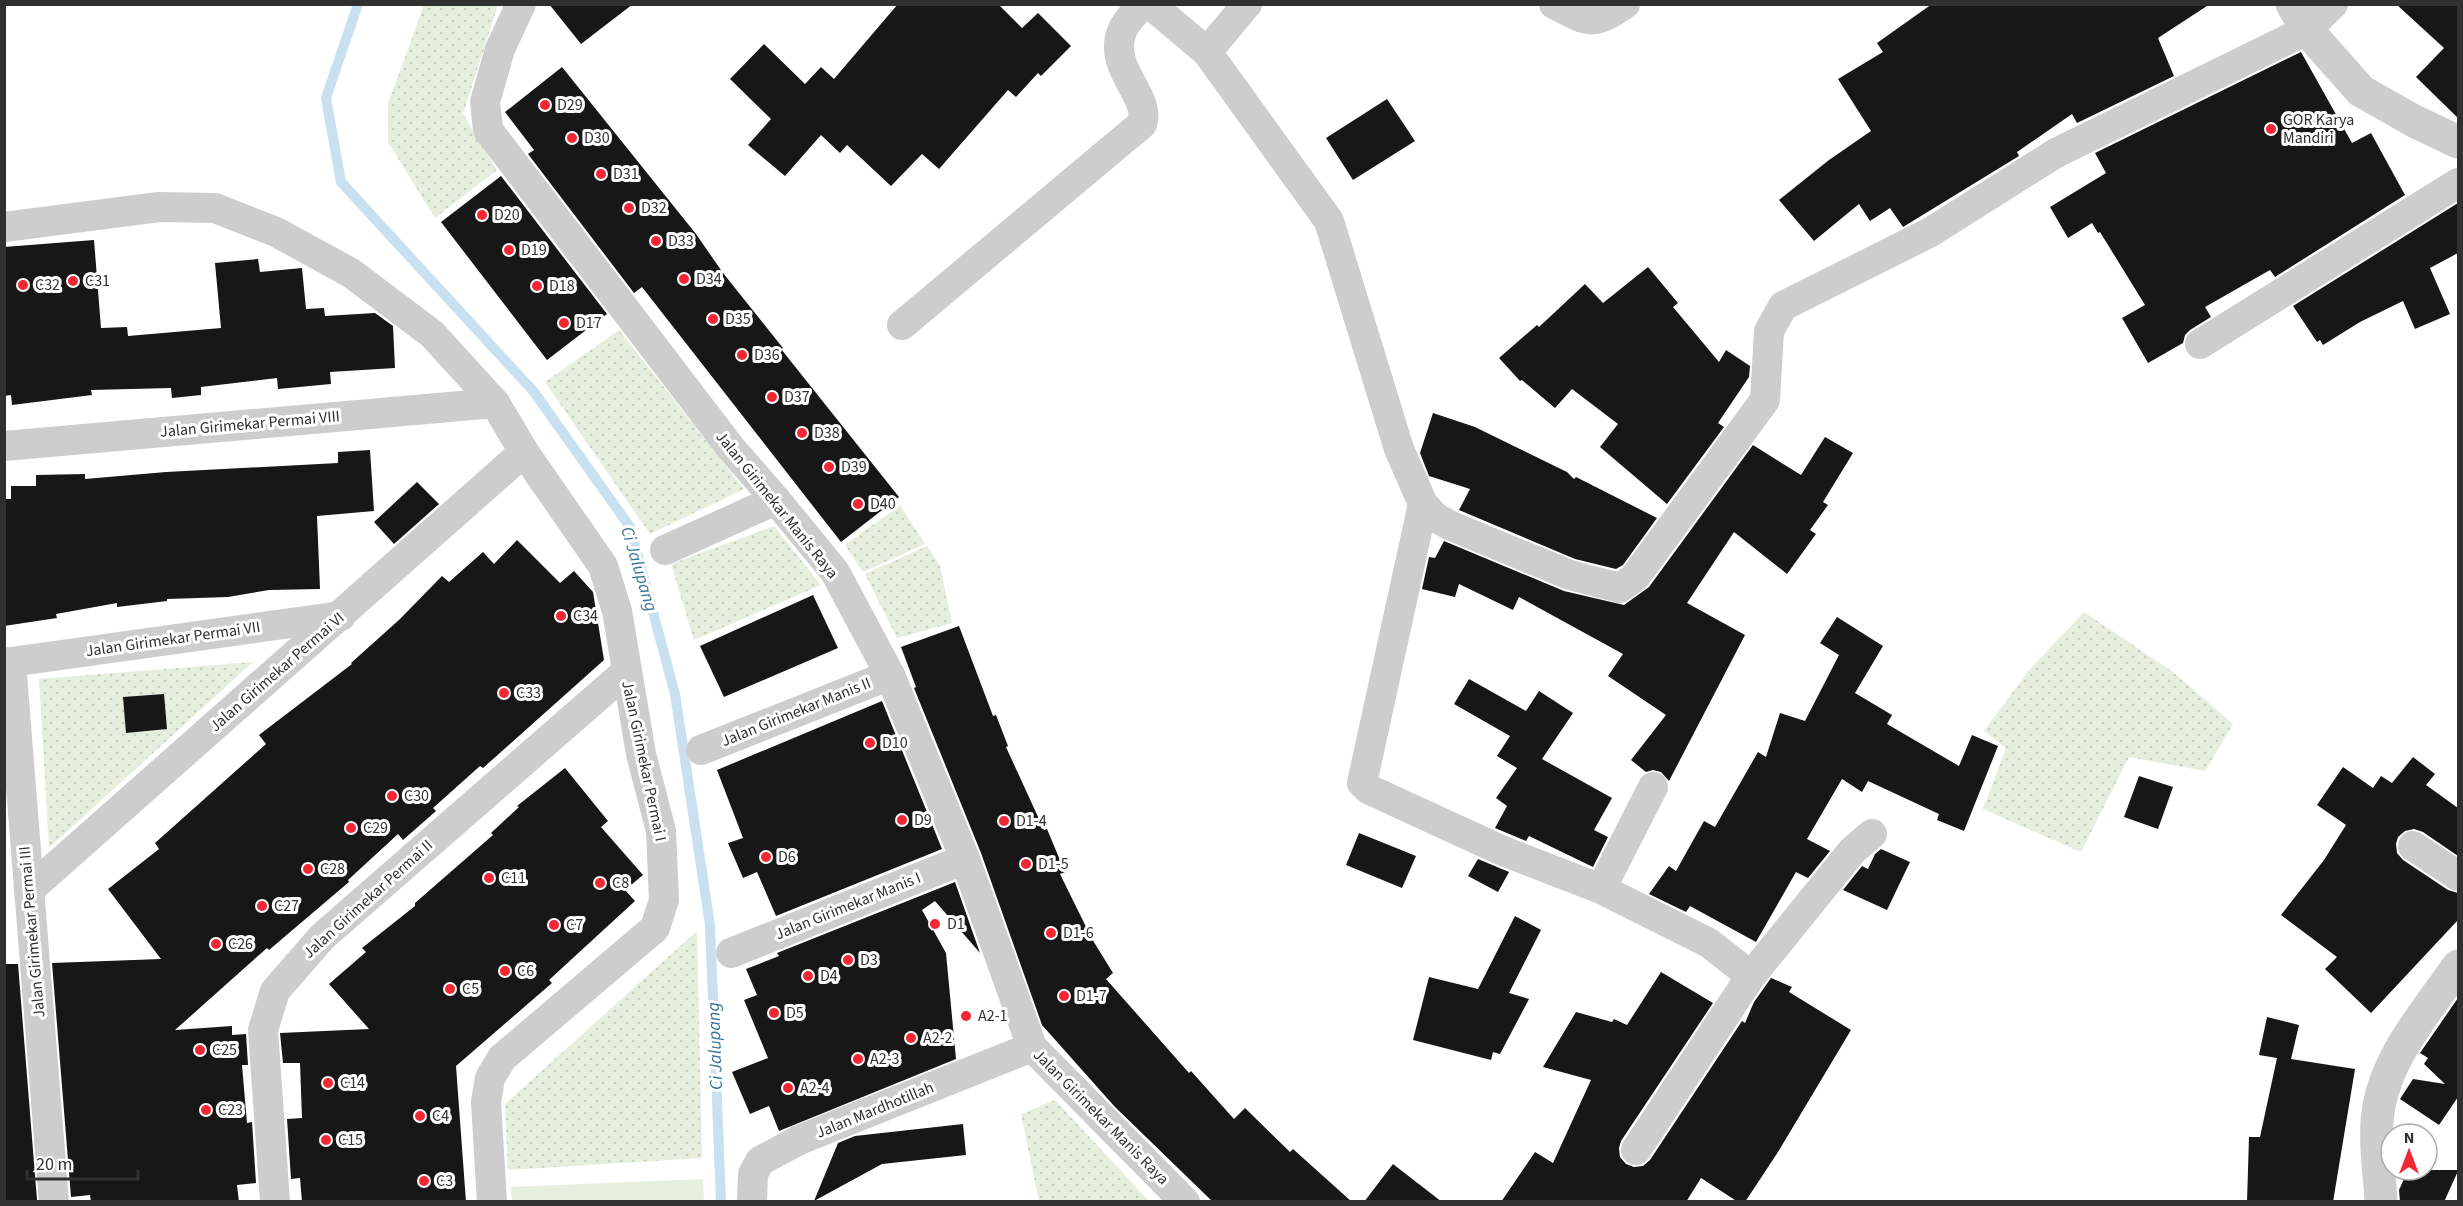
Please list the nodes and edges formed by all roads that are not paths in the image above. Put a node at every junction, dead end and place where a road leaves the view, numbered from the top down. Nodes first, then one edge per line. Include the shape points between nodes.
1 (520, 4) edge
2 (1142, 4) edge
3 (1150, 4) edge
4 (1247, 4) edge
5 (1554, 4) edge
6 (1625, 4) edge
7 (2333, 4) edge
8 (2299, 17) edge
9 (1207, 52) junction
10 (2458, 142) edge
11 (2458, 183) edge
12 (4, 227) edge
13 (902, 325) dead end
14 (2200, 344) dead end
15 (495, 403) junction
16 (4, 446) edge
17 (524, 452) junction
18 (776, 500) junction
19 (1423, 504) junction
20 (665, 550) dead end
21 (341, 616) junction
22 (8, 662) edge
23 (626, 672) junction
24 (890, 675) junction
25 (701, 750) dead end
26 (1653, 787) dead end
27 (1872, 834) dead end
28 (2413, 846) dead end
29 (964, 859) junction
30 (2458, 876) edge
31 (1601, 889) junction
32 (29, 890) junction
33 (731, 953) dead end
34 (2458, 966) edge
35 (1751, 976) junction
36 (1032, 1047) junction
37 (1636, 1150) dead end
38 (54, 1202) edge
39 (275, 1202) edge
40 (492, 1202) edge
41 (752, 1202) edge
42 (1185, 1202) edge
43 (2381, 1202) edge

1 - 18 street, Jalan Girimekar Manis Raya via 500,49 485,102 488,130 730,447
2 - 13 street via 1122,29 1118,43 1121,62 1143,106 1142,124
3 - 9 street
4 - 9 street
5 - 6 street via 1576,16 1596,20
7 - 8 street
8 - 10 street via 2361,91
8 - 19 street via 2056,153 1929,233 1783,306 1769,331 1766,400 1627,585 1620,588 1570,575 1449,525
9 - 19 street via 1329,222 1400,448
11 - 14 street
12 - 15 street, Jalan Girimekar Permai I via 159,207 215,208 276,232 351,273 432,334
15 - 16 street, Jalan Girimekar Permai VIII
15 - 17 street, Jalan Girimekar Permai I
17 - 21 street, Jalan Girimekar Permai VI
17 - 23 street, Jalan Girimekar Permai I via 603,566 617,611
18 - 20 street
18 - 24 street, Jalan Girimekar Manis Raya via 835,572
19 - 31 street via 1362,783 1503,851
21 - 22 street, Jalan Girimekar Permai VII
21 - 32 street, Jalan Girimekar Permai VI
22 - 32 street, Jalan Girimekar Permai III
23 - 39 street, Jalan Girimekar Permai II via 322,938 275,991 263,1030
23 - 40 street, Jalan Girimekar Permai I via 661,831 664,900 655,928 502,1058 490,1078 486,1102
24 - 25 street, Jalan Girimekar Manis II
24 - 29 street, Jalan Girimekar Manis Raya
26 - 31 street
27 - 35 street via 1853,850
28 - 30 street
29 - 33 street, Jalan Girimekar Manis I
29 - 36 street, Jalan Girimekar Manis Raya
31 - 35 street via 1709,943
32 - 38 street, Jalan Girimekar Permai III
34 - 43 street via 2389,1072 2377,1125
35 - 37 street
36 - 41 street, Jalan Mardhotillah via 799,1140 760,1161 753,1174
36 - 42 street, Jalan Girimekar Manis Raya

